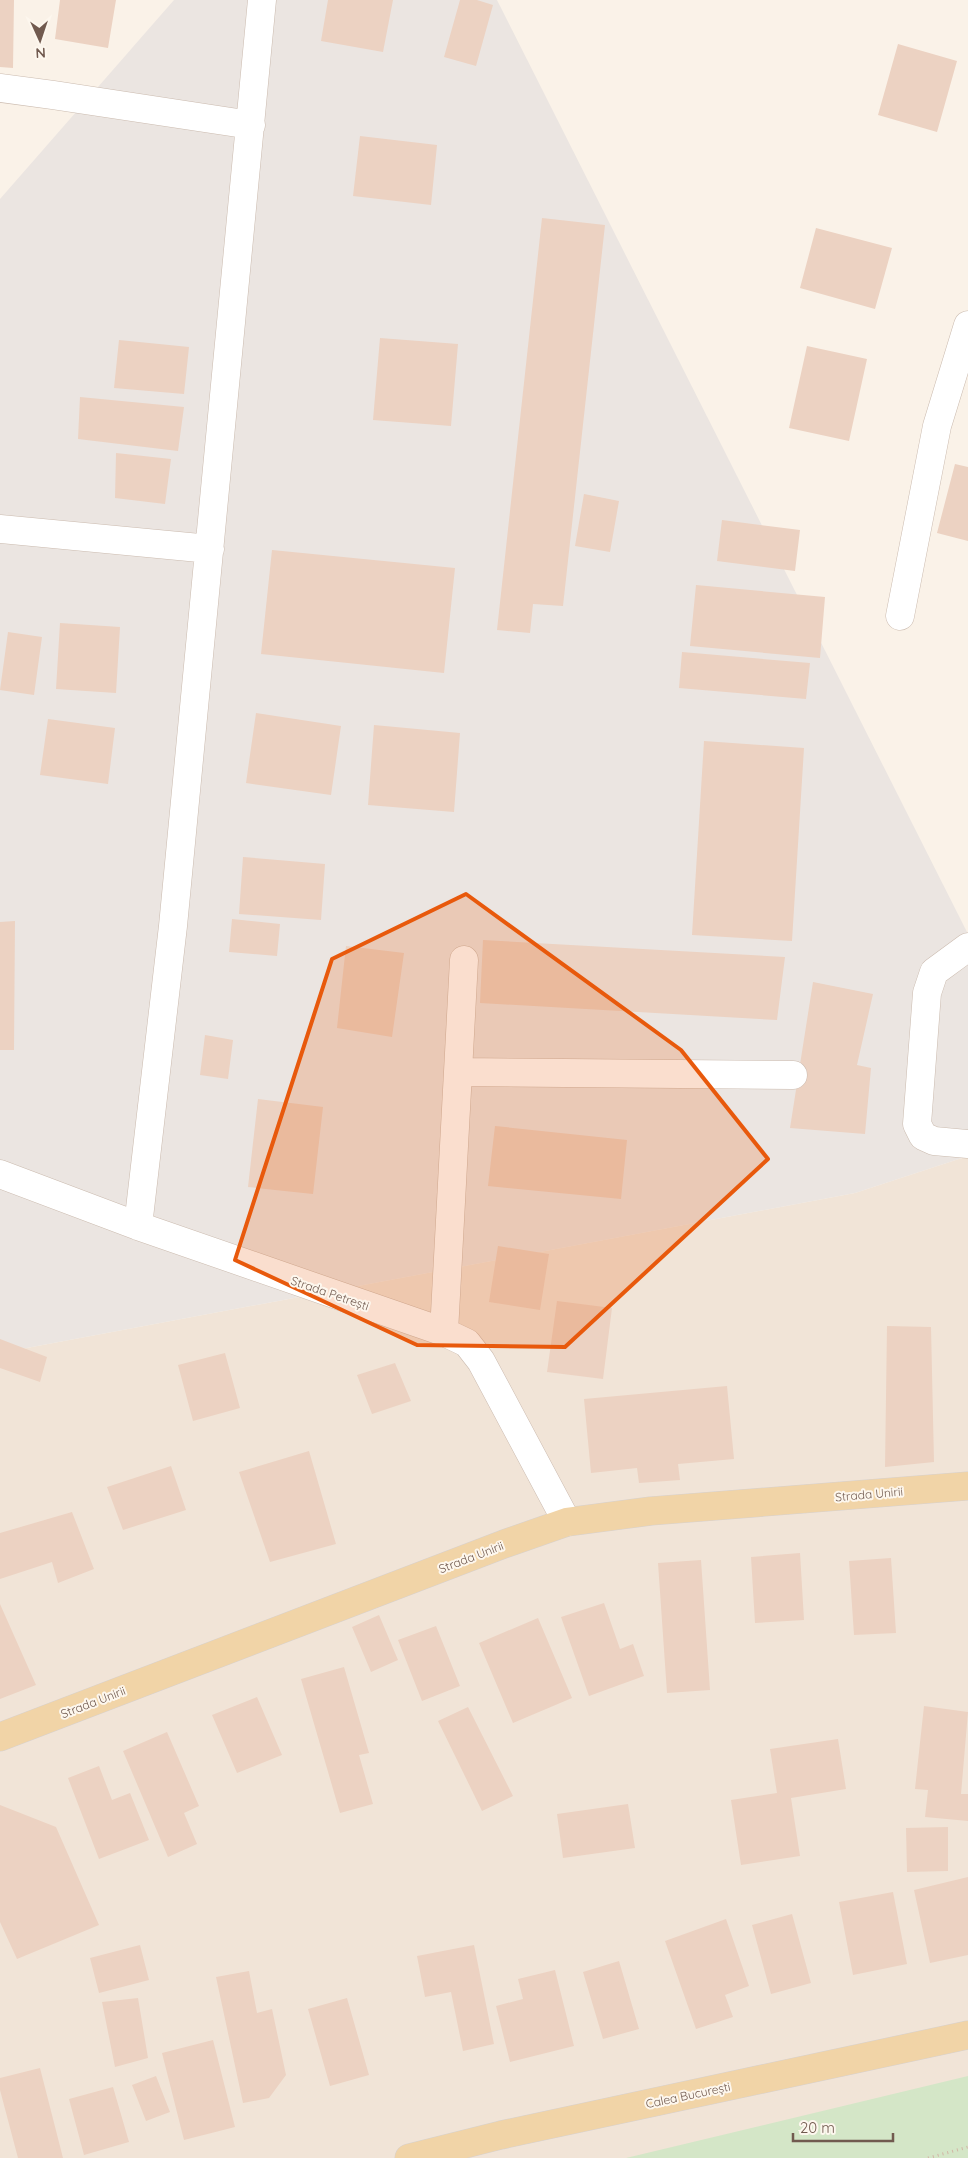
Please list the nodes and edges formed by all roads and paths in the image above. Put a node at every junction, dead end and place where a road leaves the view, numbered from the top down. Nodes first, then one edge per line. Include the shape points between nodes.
1 (262, 0) edge
2 (0, 88) edge
3 (251, 125) junction
4 (968, 325) edge
5 (0, 528) edge
6 (210, 549) junction
7 (900, 616) dead end
8 (968, 946) edge
9 (464, 960) dead end
10 (458, 1072) junction
11 (793, 1075) dead end
12 (968, 1144) edge
13 (0, 1174) edge
14 (138, 1226) junction
15 (444, 1332) junction
16 (968, 1486) edge
17 (567, 1522) junction
18 (0, 1737) edge
19 (968, 2035) edge
20 (968, 2148) edge
21 (409, 2158) edge
22 (928, 2158) edge

1 - 3 street
2 - 3 street
3 - 6 street
4 - 7 street via 937,426
5 - 6 street
6 - 14 street via 173,926
8 - 12 street via 934,972 927,993 917,1124 923,1136 934,1141
9 - 10 street
10 - 11 street
10 - 15 street
13 - 14 street, Strada Petrești
14 - 15 street, Strada Petrești
15 - 17 street, Strada Petrești via 467,1343 481,1361
16 - 17 main road, Strada Unirii via 651,1511
17 - 18 main road, Strada Unirii
19 - 21 main road, Calea București
20 - 22 path

